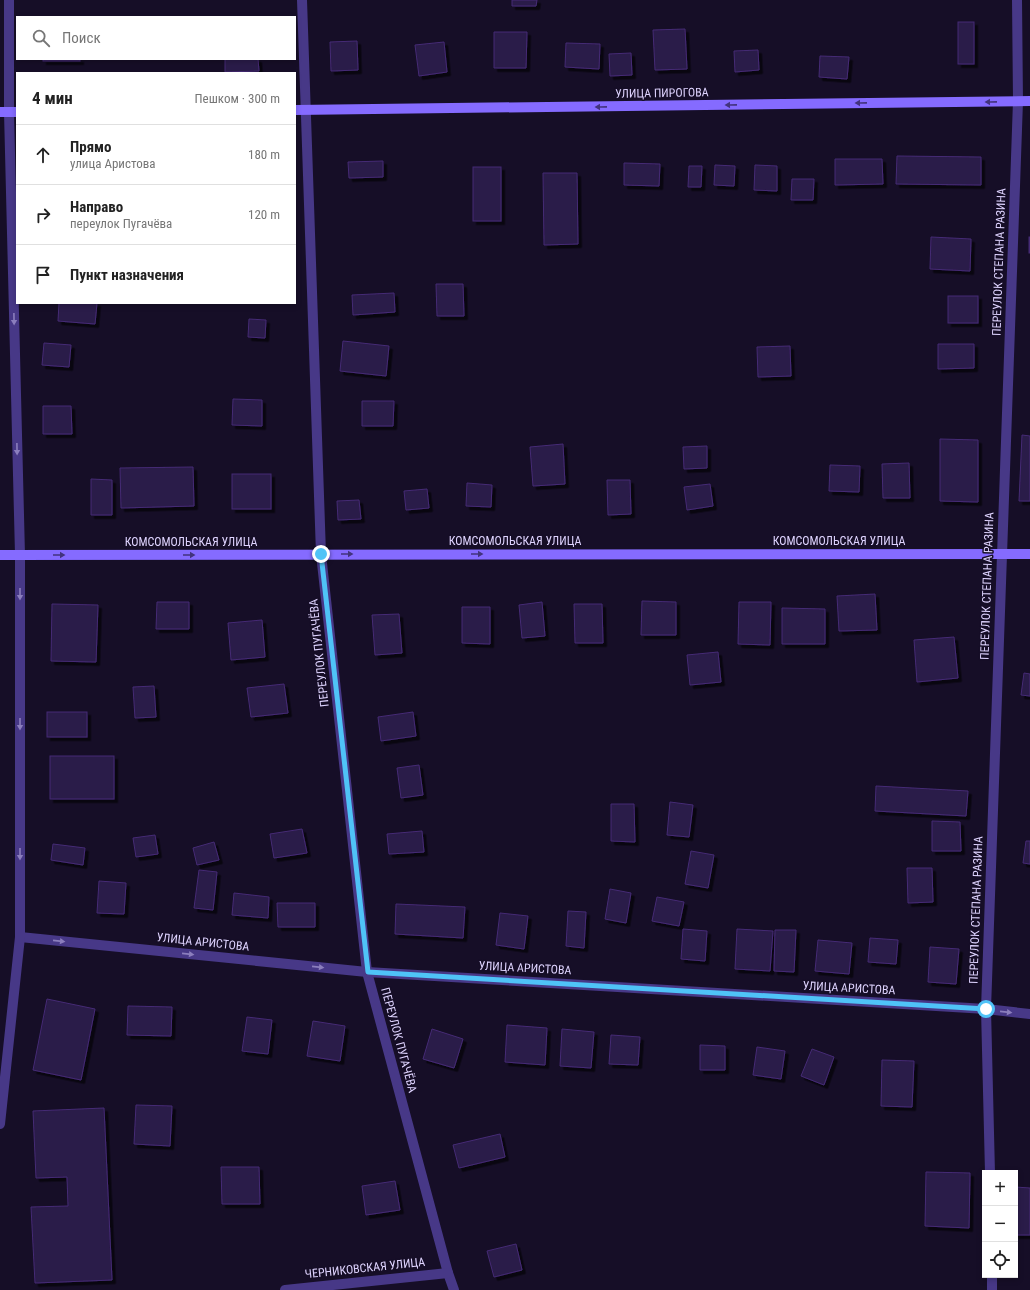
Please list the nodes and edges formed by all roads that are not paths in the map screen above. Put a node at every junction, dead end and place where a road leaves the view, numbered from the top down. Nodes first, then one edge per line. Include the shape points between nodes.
1 (9, 0) edge
2 (302, 0) edge
3 (1017, 0) edge
4 (1018, 101) junction
5 (1030, 101) edge
6 (300, 110) edge
7 (9, 112) edge
8 (321, 554) junction
9 (1001, 554) junction
10 (1030, 554) edge
11 (0, 555) edge
12 (20, 555) junction
13 (20, 937) junction
14 (368, 972) junction
15 (986, 1009) junction
16 (1030, 1014) edge
17 (0, 1124) edge
18 (990, 1170) edge
19 (448, 1273) junction
20 (992, 1278) edge
21 (286, 1290) edge
22 (454, 1290) edge
23 (992, 1290) edge

1 - 7 street
2 - 6 street, ПЕРЕУЛОК ПУГАЧЁВА
3 - 4 street, ПЕРЕУЛОК СТЕПАНА РАЗИНА
4 - 5 main road, УЛИЦА ПИРОГОВА
4 -> 6 main road, УЛИЦА ПИРОГОВА
4 - 9 street, ПЕРЕУЛОК СТЕПАНА РАЗИНА
6 - 8 street, ПЕРЕУЛОК ПУГАЧЁВА
7 -> 12 street
8 -> 9 main road, КОМСОМОЛЬСКАЯ УЛИЦА
12 -> 8 main road, КОМСОМОЛЬСКАЯ УЛИЦА
8 - 14 street, ПЕРЕУЛОК ПУГАЧЁВА
9 - 10 main road, КОМСОМОЛЬСКАЯ УЛИЦА
9 - 15 street, ПЕРЕУЛОК СТЕПАНА РАЗИНА
11 - 12 main road, КОМСОМОЛЬСКАЯ УЛИЦА
12 -> 13 street
13 -> 14 street, УЛИЦА АРИСТОВА
13 - 17 street
14 - 15 street, УЛИЦА АРИСТОВА
14 - 19 street, ПЕРЕУЛОК ПУГАЧЁВА
15 -> 16 street, УЛИЦА АРИСТОВА
15 - 18 street, ПЕРЕУЛОК СТЕПАНА РАЗИНА
19 - 21 street, ЧЕРНИКОВСКАЯ УЛИЦА
19 - 22 street, ПЕРЕУЛОК ПУГАЧЁВА
20 - 23 street

